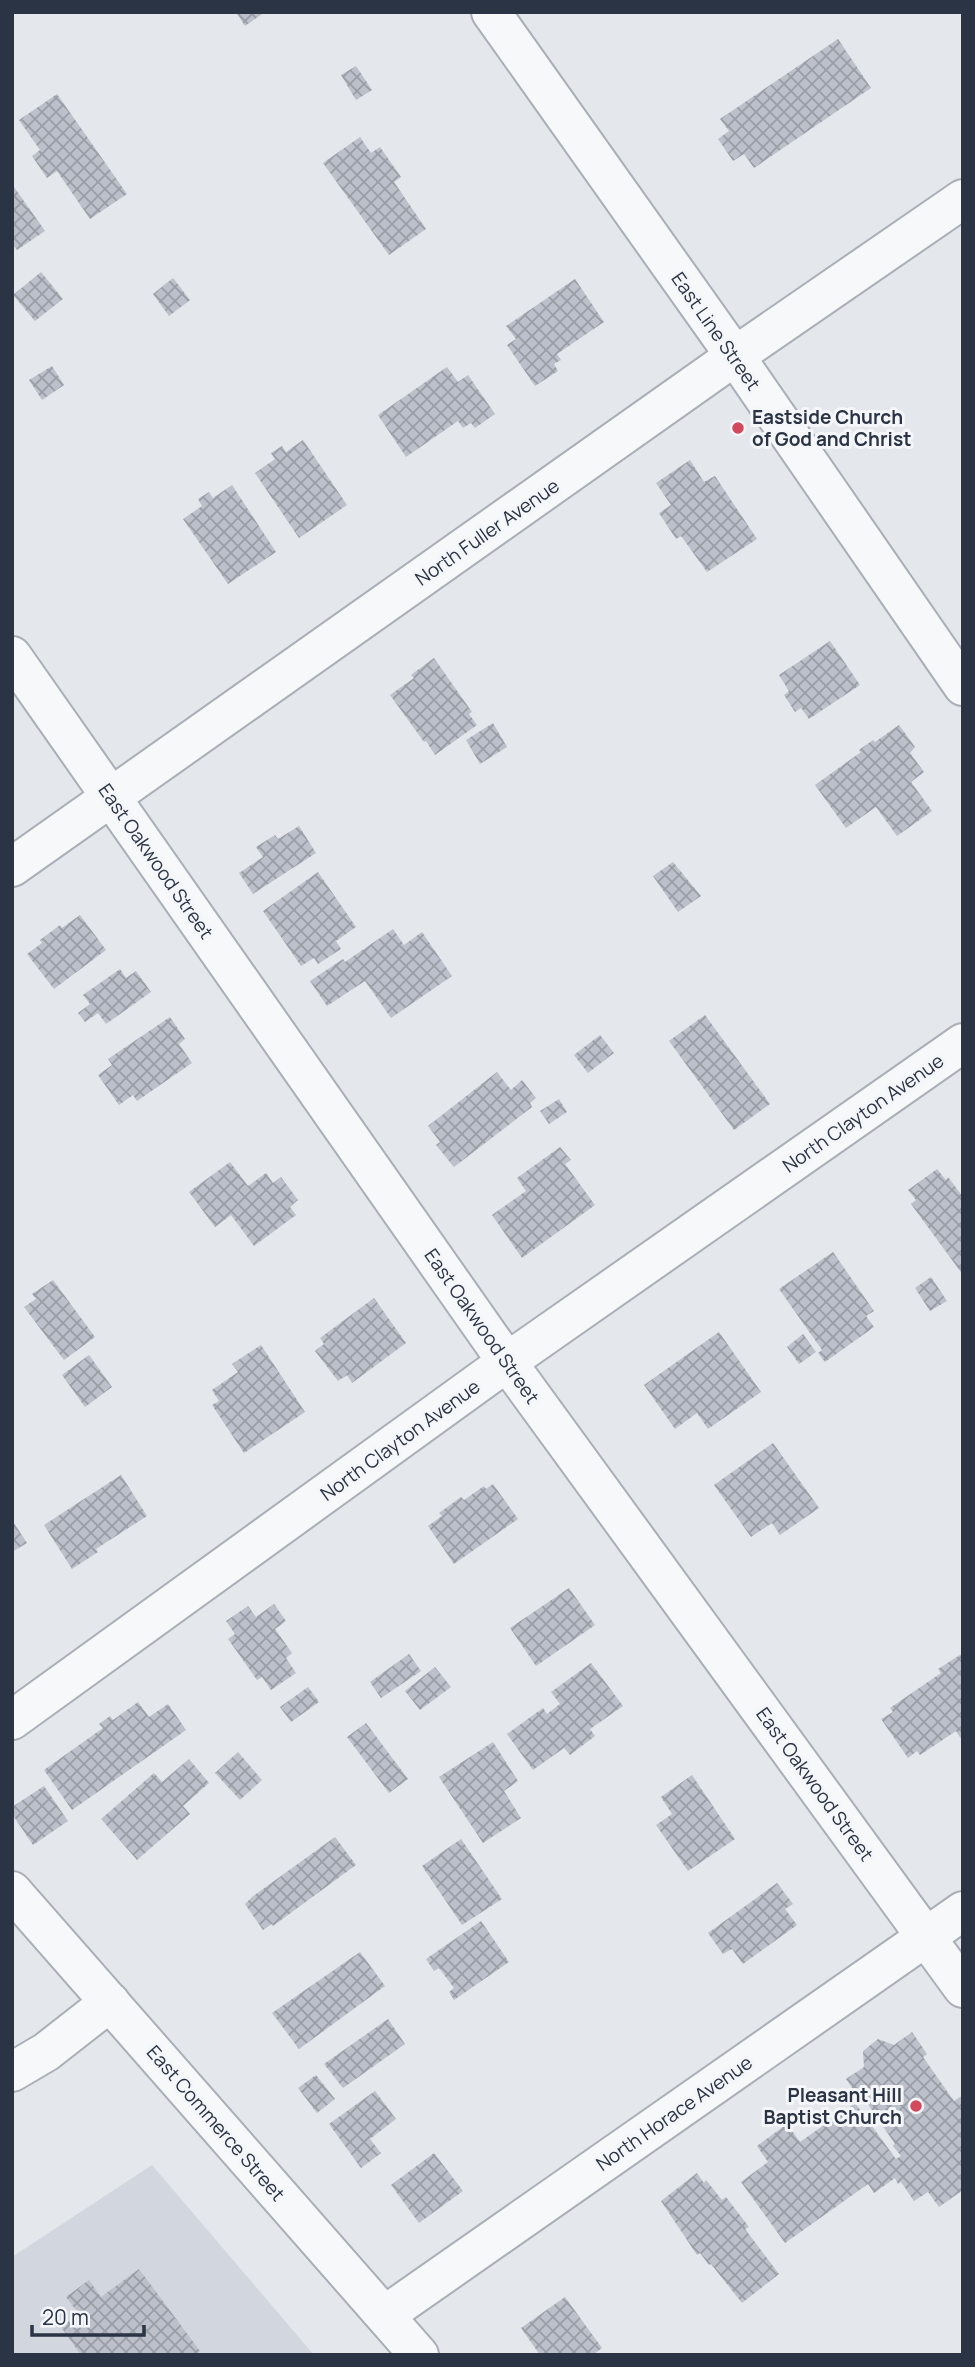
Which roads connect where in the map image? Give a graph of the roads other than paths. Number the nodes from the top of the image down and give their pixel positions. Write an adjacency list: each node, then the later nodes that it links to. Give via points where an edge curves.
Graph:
1 (491, 12): 3 (street, East Line Street)
2 (963, 199): 3 (street, North Fuller Avenue)
3 (735, 356): 5 (street, East Line Street); 6 (street, North Fuller Avenue)
4 (12, 656): 6 (street, East Oakwood Street)
5 (963, 686)
6 (111, 797): 7 (street, North Fuller Avenue); 9 (street, East Oakwood Street)
7 (12, 867)
8 (963, 1043): 9 (street, North Clayton Avenue)
9 (507, 1362): 10 (street, North Clayton Avenue); 13 (street, East Oakwood Street)
10 (12, 1720)
11 (12, 1891): 15 (street, East Commerce Street)
12 (963, 1911): 13 (street, North Horace Avenue)
13 (926, 1937): 14 (street, East Oakwood Street); 17 (street, North Horace Avenue)
14 (963, 1988)
15 (110, 2002): 16 (street); 17 (street, East Commerce Street)
16 (12, 2072)
17 (385, 2315): 18 (street, East Commerce Street)
18 (419, 2355)

